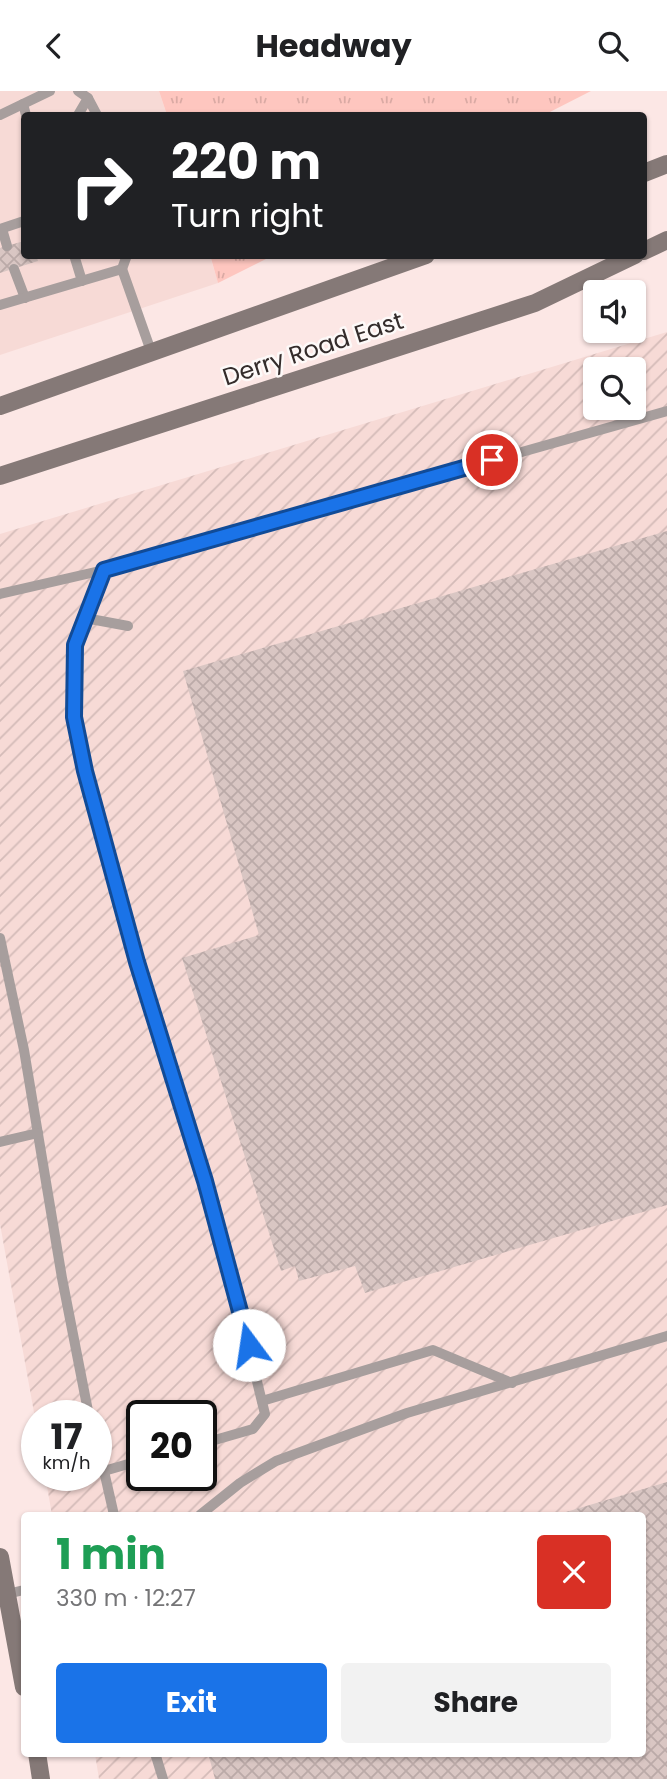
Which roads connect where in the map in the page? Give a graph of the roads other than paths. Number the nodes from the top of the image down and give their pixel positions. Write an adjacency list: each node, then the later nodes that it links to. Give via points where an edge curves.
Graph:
1 (50, 91): 4 (lane)
2 (78, 91): 3 (lane)
3 (88, 98): 6 (lane); 7 (lane)
4 (23, 104): 5 (lane); 8 (lane)
5 (25, 112)
6 (80, 112)
7 (95, 112)
8 (0, 115)
9 (667, 164): 10 (main road)
10 (647, 172)
11 (21, 222): 12 (lane)
12 (1, 229): 14 (lane)
13 (667, 240): 15 (main road)
14 (7, 246)
15 (647, 250)
16 (75, 259): 22 (lane)
17 (125, 259): 21 (lane)
18 (415, 259): 25 (main road, Derry Road East)
19 (627, 259): 28 (main road, Derry Road East, via 535,303)
20 (14, 268): 23 (lane)
21 (122, 268): 22 (lane); 25 (lane)
22 (82, 281): 23 (lane)
23 (25, 298): 24 (lane)
24 (0, 305)
25 (152, 354): 26 (main road, Derry Road East)
26 (0, 406)
27 (667, 411): 29 (lane)
28 (0, 476)
29 (104, 570): 30 (lane); 31 (lane)
30 (0, 594)
31 (85, 618): 32 (lane); 39 (lane, via 75,645 74,717 85,771 137,962 223,1243)
32 (128, 626)
33 (0, 938): 34 (lane)
34 (38, 1133): 35 (lane); 38 (lane)
35 (0, 1142)
36 (667, 1336): 37 (lane)
37 (512, 1383): 39 (lane, via 433,1350); 43 (lane, via 407,1413 276,1461)
38 (86, 1400)
39 (262, 1401): 40 (lane, via 265,1414 253,1429)
40 (217, 1439)
41 (109, 1491): 42 (lane)
42 (113, 1512)
43 (204, 1512)
44 (0, 1557): 45 (main road)
45 (16, 1592): 46 (main road)
46 (21, 1652)
47 (38, 1757): 49 (main road)
48 (156, 1757): 50 (lane)
49 (41, 1779)
50 (163, 1779)

